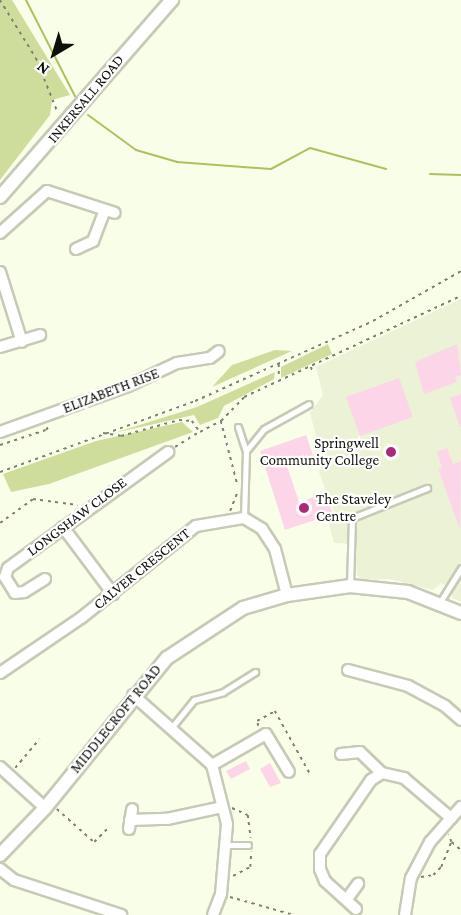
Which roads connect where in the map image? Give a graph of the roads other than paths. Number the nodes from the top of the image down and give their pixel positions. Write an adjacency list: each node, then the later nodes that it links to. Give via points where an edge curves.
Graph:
1 (172, 0): 2 (street, INKERSALL ROAD)
2 (0, 197)
3 (0, 233): 4 (street, via 47,191 110,211 93,241)
4 (76, 249)
5 (0, 272): 7 (street)
6 (40, 335): 7 (street)
7 (22, 342): 8 (street)
8 (0, 347)
9 (219, 351): 12 (street, ELIZABETH RISE, via 210,358 177,363 128,386)
10 (309, 404): 13 (lane, via 264,429)
11 (238, 427): 13 (lane)
12 (0, 432)
13 (246, 451): 16 (lane)
14 (168, 452): 17 (street, LONGSHAW CLOSE)
15 (427, 489): 20 (lane, via 352,518)
16 (243, 518): 21 (street, CALVER CRESCENT, via 196,526); 22 (street, via 270,538)
17 (63, 527): 19 (street, LONGSHAW CLOSE, via 8,568 5,577 15,593); 21 (street)
18 (461, 568): 23 (lane)
19 (45, 579)
20 (350, 586): 22 (street, MIDDLECROFT ROAD); 23 (street, MIDDLECROFT ROAD, via 408,592)
21 (113, 594): 25 (street, CALVER CRESCENT)
22 (287, 595): 28 (street, MIDDLECROFT ROAD, via 243,608 222,620 166,658)
23 (440, 602): 24 (street, MIDDLECROFT ROAD)
24 (461, 613)
25 (2, 668)
26 (348, 670): 29 (street, via 408,686 445,706)
27 (255, 672): 30 (lane, via 223,692 194,700)
28 (133, 695): 30 (street); 36 (street, MIDDLECROFT ROAD)
29 (461, 720)
30 (172, 727): 32 (street)
31 (341, 754): 35 (street, via 360,752)
32 (212, 765): 34 (street, via 263,734); 37 (street)
33 (0, 767): 36 (street)
34 (289, 772)
35 (382, 773): 40 (street, via 404,778); 46 (street, via 356,797 320,854 320,870 325,880)
36 (47, 806): 43 (street, MIDDLECROFT ROAD)
37 (222, 807): 39 (street, via 167,819); 41 (street)
38 (461, 807): 40 (street)
39 (130, 819)
40 (448, 822): 50 (street, via 430,842 411,878)
41 (227, 845): 42 (lane); 49 (street, via 221,894)
42 (248, 845)
43 (0, 855)
44 (0, 869): 48 (street, via 14,880)
45 (358, 884): 46 (street)
46 (347, 899): 47 (street)
47 (356, 909)
48 (121, 915)
49 (213, 915)
50 (405, 915)

